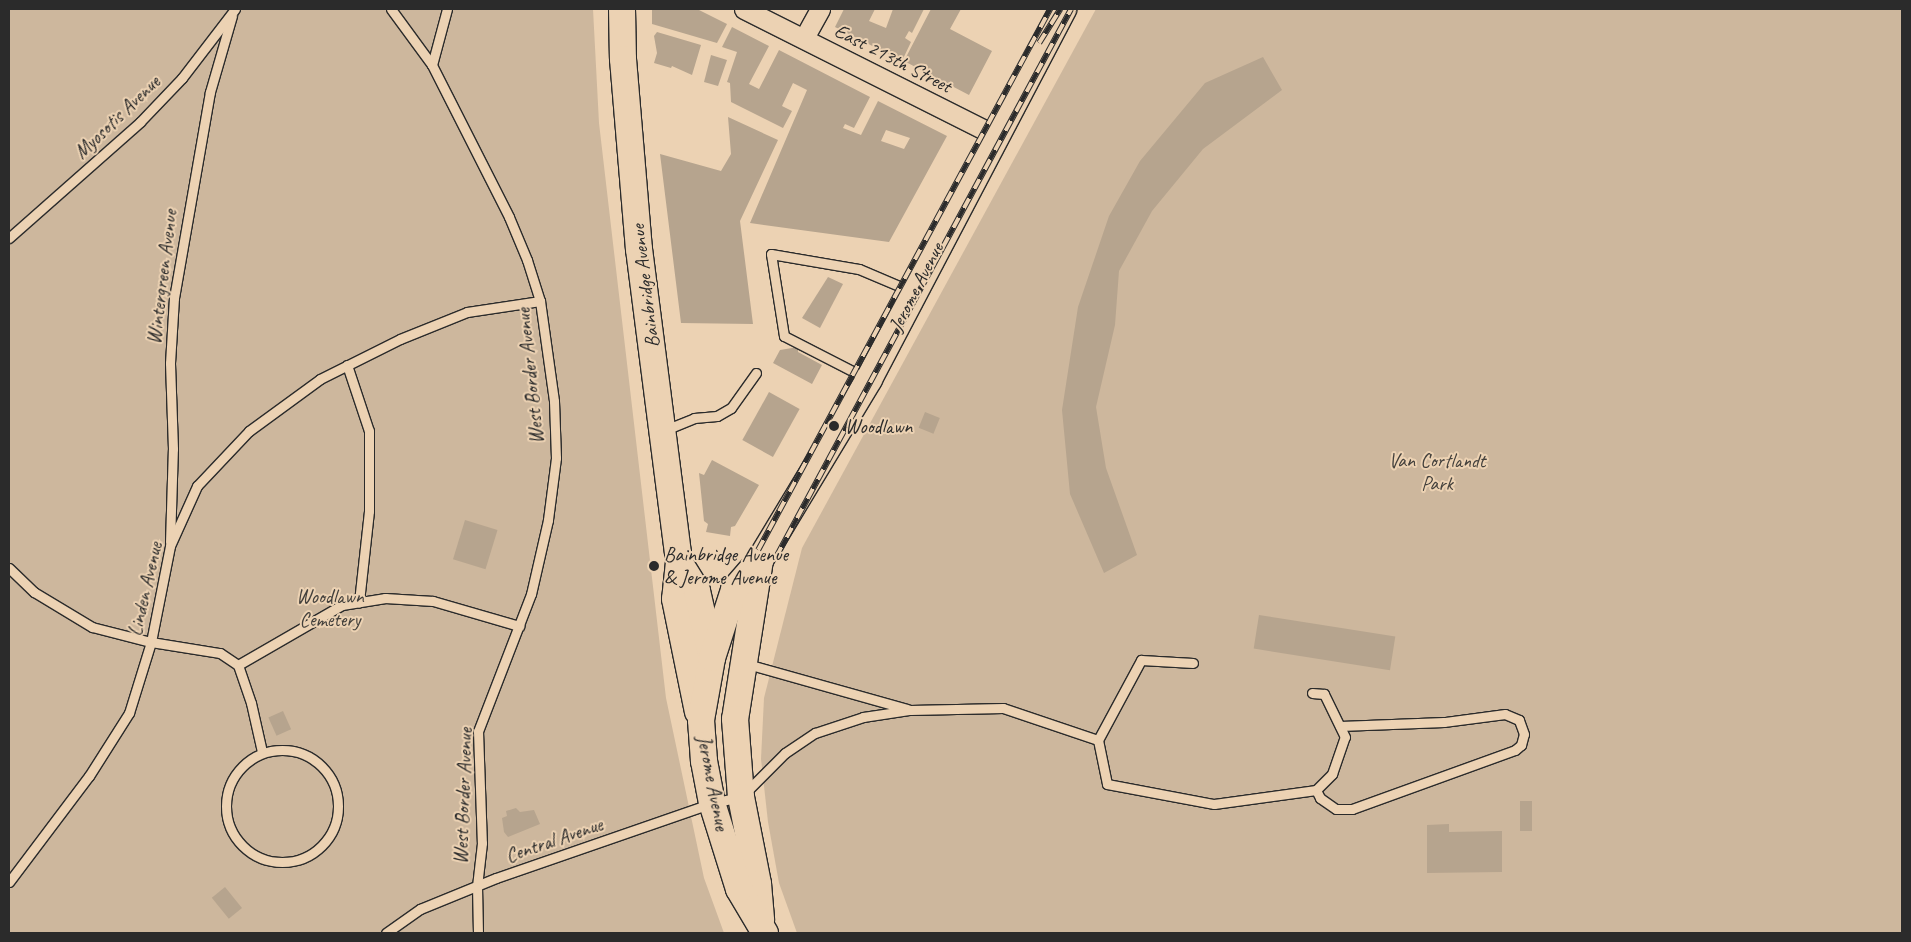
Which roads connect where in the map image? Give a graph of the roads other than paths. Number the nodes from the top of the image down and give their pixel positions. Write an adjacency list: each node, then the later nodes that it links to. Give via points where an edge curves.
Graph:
1 (391, 9): 9 (lane, West Border Avenue)
2 (447, 9): 9 (lane)
3 (622, 9): 17 (main road, Bainbridge Avenue, via 623,59 639,249)
4 (744, 9): 8 (street, East 213th Street)
5 (820, 9): 8 (street)
6 (1063, 9): 10 (main road, Jerome Avenue)
7 (234, 12): 11 (lane, Myosotis Avenue, via 182,78 140,122); 18 (lane, Wintergreen Avenue, via 210,92 174,298 170,362 173,449)
8 (804, 38): 10 (street, East 213th Street)
9 (432, 65): 13 (lane, West Border Avenue, via 509,217)
10 (994, 135): 12 (main road, Jerome Avenue)
11 (9, 238)
12 (914, 292): 16 (main road, Jerome Avenue); 16 (lane, via 859,269 771,254 784,336)
13 (540, 301): 14 (lane, Linden Avenue, via 467,312); 23 (lane, West Border Avenue, via 554,401 556,458 548,520 531,594)
14 (347, 365): 18 (lane, Linden Avenue, via 320,379 249,431 197,486); 22 (lane, via 369,431 369,512)
15 (756, 373): 17 (lane, via 731,408 717,416 694,418)
16 (869, 379): 19 (main road, Jerome Avenue)
17 (662, 431): 20 (main road, Bainbridge Avenue)
18 (170, 546): 24 (lane, Linden Avenue)
19 (760, 560): 25 (main road, Jerome Avenue, via 734,590); 26 (main road, Jerome Avenue)
20 (679, 562): 25 (main road, Bainbridge Avenue, via 697,591); 31 (main road, Bainbridge Avenue, via 675,599 691,687)
21 (9, 568): 24 (lane, via 34,592 92,627)
22 (359, 602): 23 (lane, via 385,598 433,601); 28 (lane, via 342,606)
23 (519, 626): 39 (lane, West Border Avenue, via 478,731 482,843)
24 (151, 642): 28 (lane, via 220,653); 38 (lane, Linden Avenue, via 129,713 89,776)
25 (712, 658): 26 (main road); 31 (main road, Jerome Avenue)
26 (743, 663): 30 (lane); 36 (main road, Jerome Avenue, via 735,719)
27 (1193, 663): 33 (lane, via 1141,660)
28 (238, 665): 34 (lane)
29 (1312, 693): 32 (lane, via 1324,694)
30 (910, 710): 33 (lane, via 1003,708); 36 (lane, via 862,717 815,733 786,754)
31 (701, 720): 37 (main road, Jerome Avenue)
32 (1340, 726): 35 (lane, via 1345,737 1332,774); 35 (lane, via 1434,723 1505,714 1519,720 1524,734 1521,745 1515,750 1352,809 1336,809)
33 (1098, 740): 35 (lane, via 1107,784 1214,804)
34 (262, 752): 34 (lane, via 281,749 301,752 318,762 331,776 338,795 334,827 324,844 308,856 289,862 270,861 241,845 230,828 225,809 227,790 236,772)
35 (1316, 790)
36 (740, 797): 37 (lane, Central Avenue); 40 (main road, Jerome Avenue, via 758,884)
37 (712, 803): 39 (lane, Central Avenue); 40 (main road, Jerome Avenue, via 739,889)
38 (9, 882)
39 (477, 886): 41 (lane, Central Avenue, via 420,909); 42 (lane, West Border Avenue)
40 (763, 927)
41 (386, 933)
42 (478, 933)

